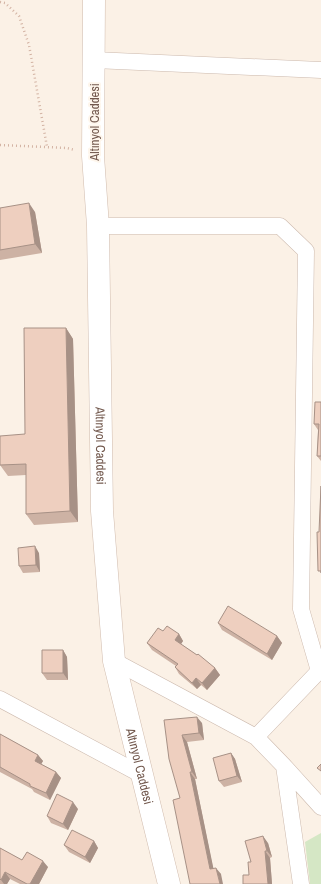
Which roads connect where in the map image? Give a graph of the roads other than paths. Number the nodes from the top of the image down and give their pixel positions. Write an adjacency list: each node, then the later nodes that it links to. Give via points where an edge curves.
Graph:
1 (94, 0): 2 (main road, Altınyol Caddesi)
2 (94, 60): 3 (street); 4 (main road, Altınyol Caddesi, via 93,156)
3 (321, 70)
4 (98, 226): 5 (main road, Altınyol Caddesi, via 102,511); 7 (street, via 280,226 306,251 301,609 319,671)
5 (114, 661): 7 (street); 9 (main road, Altınyol Caddesi)
6 (0, 699): 9 (street)
7 (256, 737): 8 (street)
8 (284, 766): 10 (street); 12 (street)
9 (142, 775): 11 (main road, Altınyol Caddesi)
10 (321, 807)
11 (169, 884)
12 (301, 884)

